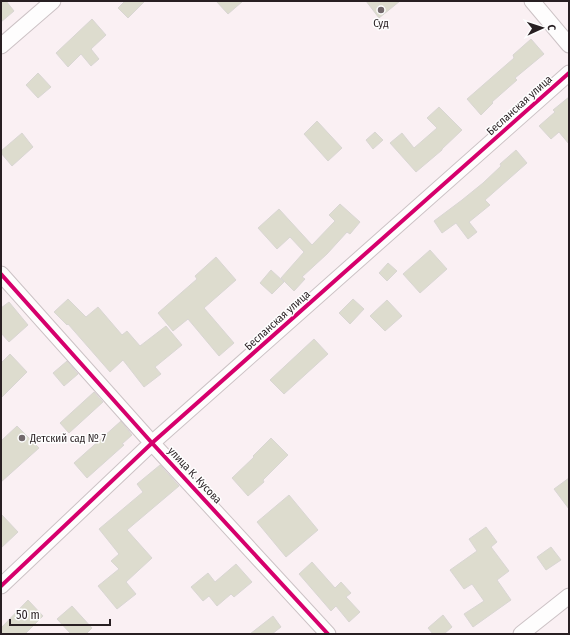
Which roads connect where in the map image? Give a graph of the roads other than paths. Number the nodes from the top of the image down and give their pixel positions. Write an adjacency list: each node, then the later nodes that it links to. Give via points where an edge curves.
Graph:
1 (53, 1): 4 (street)
2 (532, 1): 3 (street)
3 (569, 45)
4 (1, 46)
5 (569, 73): 7 (street, Бесланская улица)
6 (1, 274): 7 (street, улица К. Кусова)
7 (152, 443): 8 (street, Бесланская улица); 10 (street, улица К. Кусова)
8 (1, 586)
9 (569, 596): 11 (street)
10 (328, 634)
11 (521, 634)

